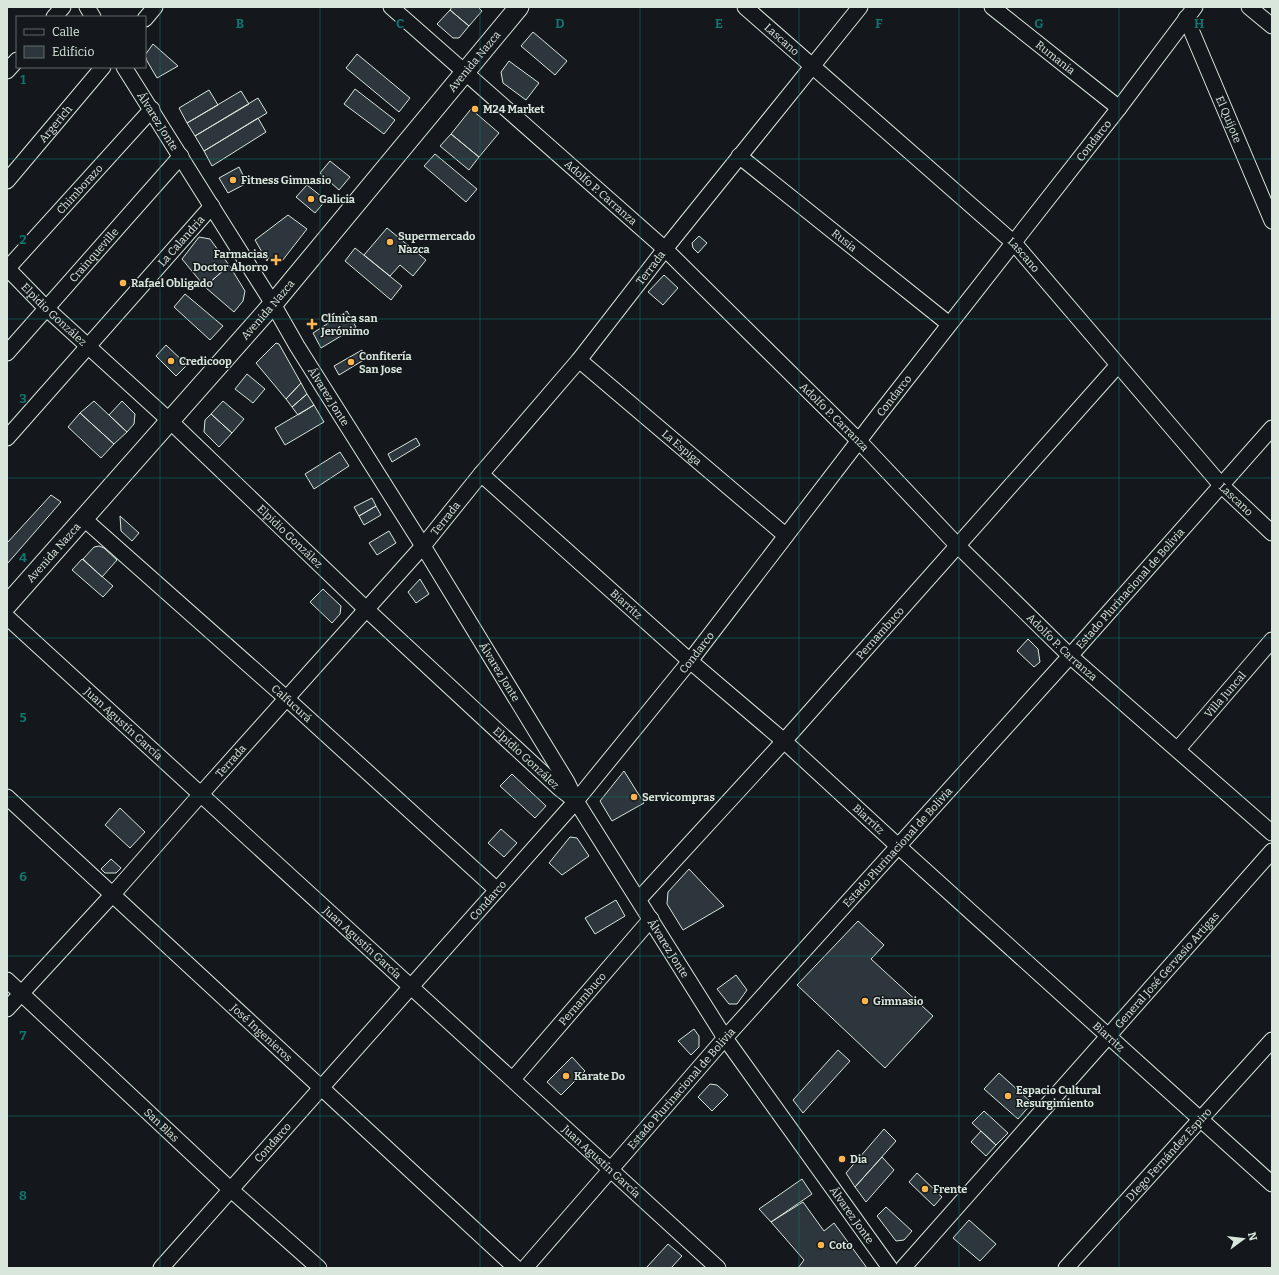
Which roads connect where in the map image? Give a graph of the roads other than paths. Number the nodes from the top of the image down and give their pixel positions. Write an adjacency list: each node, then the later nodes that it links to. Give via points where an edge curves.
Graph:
1 (62, 7): 12 (street)
2 (87, 7): 13 (street)
3 (155, 7): 14 (street)
4 (391, 7): 21 (street, Adolfo P. Carranza)
5 (519, 7): 21 (main road, Avenida Nazca)
6 (745, 7): 17 (street, Lascano)
7 (860, 7): 17 (street, Terrada)
8 (992, 7): 22 (street, Rumania)
9 (1249, 7): 15 (street)
10 (1272, 10): 15 (street)
11 (1190, 12): 22 (street, Condarco); 28 (street, El Quijote)
12 (55, 16)
13 (92, 16)
14 (146, 18)
15 (1272, 26)
16 (16, 61): 20 (street)
17 (812, 67): 25 (street, Terrada); 29 (street, Lascano)
18 (102, 68): 26 (street, Argerich)
19 (125, 68): 23 (street, Álvarez Jonte)
20 (7, 71)
21 (465, 73): 30 (street, Adolfo P. Carranza); 32 (main road, Avenida Nazca)
22 (1119, 108): 29 (street, Condarco)
23 (152, 110): 24 (street, Álvarez Jonte); 31 (street, Chimborazo)
24 (181, 156): 27 (street, Álvarez Jonte); 33 (street, Crainqueville)
25 (739, 156): 30 (street, Terrada); 34 (street, Rusia)
26 (7, 181)
27 (212, 206): 32 (street, Álvarez Jonte); 35 (street, La Calandria)
28 (1272, 221)
29 (1014, 243): 34 (street, Condarco); 38 (street, Lascano)
30 (665, 249): 37 (street, Terrada); 42 (street, Adolfo P. Carranza)
31 (7, 269): 33 (street, Elpidio González)
32 (273, 304): 39 (main road, Avenida Nazca); 49 (street, Álvarez Jonte, via 296,346)
33 (46, 308): 35 (street, Elpidio González); 36 (street, Crainqueville)
34 (949, 324): 42 (street, Condarco)
35 (88, 346): 39 (street, Elpidio González); 41 (street, La Calandria)
36 (7, 353)
37 (579, 360): 43 (street, Terrada); 47 (street, La Espiga)
38 (1118, 365): 44 (street, Lascano); 48 (street, Pernambuco)
39 (170, 421): 45 (main road, Avenida Nazca); 51 (street, Elpidio González)
40 (1272, 428): 44 (street, Estado Plurinacional de Bolivia)
41 (7, 438)
42 (859, 441): 47 (street, Condarco); 48 (street, Adolfo P. Carranza)
43 (481, 474): 49 (street, Terrada); 55 (street, Biarritz)
44 (1221, 485): 46 (street, Lascano); 54 (street, Estado Plurinacional de Bolivia)
45 (84, 518): 50 (main road, Avenida Nazca); 56 (street, Calfucurá)
46 (1272, 533)
47 (785, 535): 55 (street, Condarco)
48 (957, 545): 54 (street, Adolfo P. Carranza); 57 (street, Pernambuco)
49 (423, 546): 51 (street, Terrada); 61 (street, Álvarez Jonte, via 567,782)
50 (7, 605)
51 (366, 609): 56 (street, Terrada); 61 (street, Elpidio González)
52 (7, 617): 59 (street, Juan Agustín García)
53 (1272, 640): 58 (street, Villa Juncal)
54 (1070, 656): 58 (street, Adolfo P. Carranza); 63 (street, Estado Plurinacional de Bolivia)
55 (690, 661): 57 (street, Biarritz); 61 (street, Condarco)
56 (286, 698): 59 (street, Terrada); 65 (street, Calfucurá)
57 (784, 741): 63 (street, Biarritz); 67 (street, Pernambuco)
58 (1178, 749): 62 (street, Adolfo P. Carranza)
59 (201, 794): 66 (street, Terrada); 70 (street, Juan Agustín García)
60 (7, 797): 66 (street, José Ingenieros)
61 (576, 801): 65 (street, Condarco); 67 (street, Álvarez Jonte)
62 (1272, 833)
63 (898, 846): 73 (street, Biarritz); 74 (street, Estado Plurinacional de Bolivia)
64 (1272, 851): 73 (street, General José Gervasio Artigas)
65 (498, 890): 70 (street, Condarco)
66 (113, 894): 71 (street, Terrada); 77 (street, José Ingenieros)
67 (639, 899): 68 (street, Álvarez Jonte)
68 (651, 919): 74 (street, Álvarez Jonte); 76 (street, Pernambuco)
69 (7, 980): 71 (street, San Blas)
70 (411, 987): 76 (street, Juan Agustín García); 77 (street, Condarco)
71 (21, 993): 72 (street, Terrada); 81 (street, San Blas)
72 (7, 1009)
73 (1108, 1035): 78 (street, Biarritz); 88 (street, General José Gervasio Artigas)
74 (725, 1038): 79 (street, Estado Plurinacional de Bolivia); 87 (street, Álvarez Jonte)
75 (1272, 1040): 78 (street, DIego Fernández Espiro)
76 (513, 1078): 79 (street, Juan Agustín García)
77 (320, 1088): 81 (street, Condarco); 84 (street, José Ingenieros)
78 (1201, 1119): 80 (street, Biarritz); 89 (street, DIego Fernández Espiro)
79 (612, 1170): 85 (street, Estado Plurinacional de Bolivia); 86 (street, Juan Agustín García)
80 (1272, 1184)
81 (230, 1189): 82 (street, Condarco); 83 (street, San Blas)
82 (161, 1268)
83 (319, 1268)
84 (516, 1268)
85 (525, 1268)
86 (718, 1268)
87 (890, 1268)
88 (903, 1268)
89 (1066, 1268)

